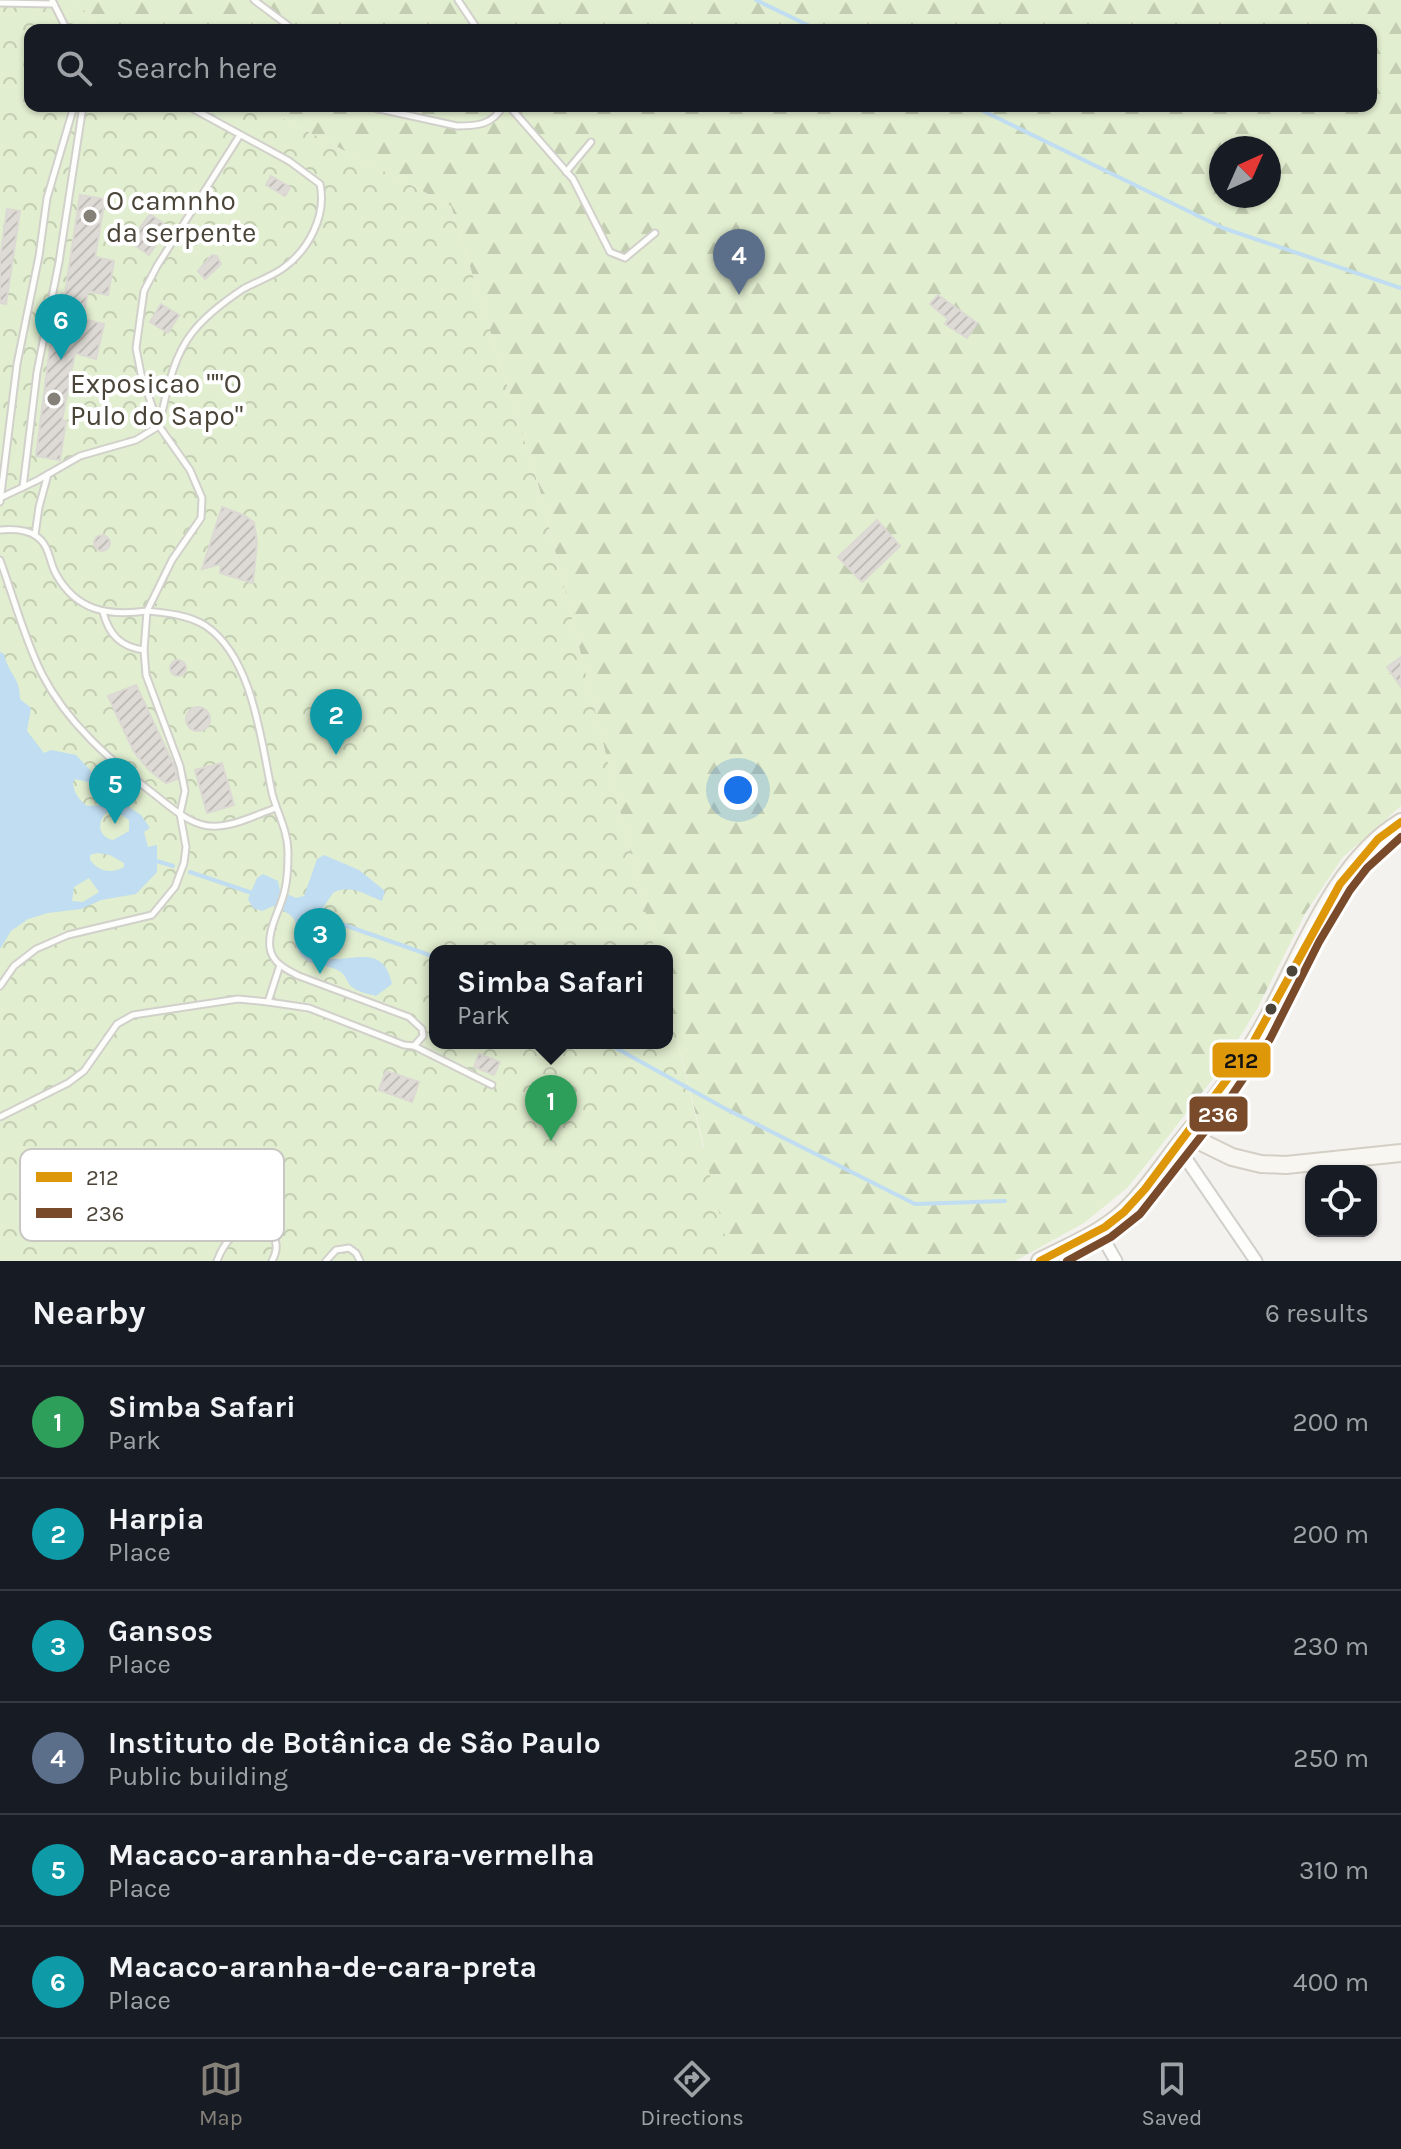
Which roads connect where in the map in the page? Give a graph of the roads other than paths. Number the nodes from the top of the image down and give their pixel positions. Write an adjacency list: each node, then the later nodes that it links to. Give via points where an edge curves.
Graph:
1 (254, 0): 6 (lane)
2 (458, 0): 7 (lane)
3 (53, 2): 4 (lane); 5 (lane)
4 (0, 3)
5 (64, 24)
6 (286, 24)
7 (474, 24)
8 (72, 112): 21 (lane, via 47,198 17,364)
9 (82, 112): 20 (lane)
10 (199, 112): 14 (lane)
11 (393, 112): 12 (lane, via 457,126 489,122)
12 (498, 112)
13 (514, 112): 16 (lane)
14 (240, 135): 18 (lane, via 144,291 136,348); 18 (lane, via 320,184 321,217 284,267 221,305 191,334 172,374)
15 (591, 142): 16 (lane)
16 (566, 172): 17 (lane, via 610,252 625,258)
17 (655, 233)
18 (159, 426): 19 (lane); 25 (lane, via 190,470 202,498 201,518)
19 (48, 474): 20 (lane); 23 (lane)
20 (22, 488): 21 (lane)
21 (0, 499)
22 (0, 530): 23 (lane)
23 (35, 535): 26 (lane, via 76,600)
24 (0, 560): 29 (lane, via 43,676 67,714 117,766)
25 (147, 611): 26 (lane); 27 (lane); 28 (lane, via 178,614 204,625 238,662 264,746)
26 (103, 612): 27 (lane, via 120,642)
27 (144, 650): 29 (lane, via 146,675 180,766)
28 (276, 808): 29 (lane, via 217,827); 31 (lane, via 288,838 285,889 269,944)
29 (180, 814): 32 (lane, via 184,863 175,887 152,915 36,949)
30 (1401, 822): 37 (main road, via 1355,863 1318,918 1261,1029)
31 (280, 965): 33 (lane); 34 (lane, via 409,1017 422,1029)
32 (0, 986)
33 (268, 1002): 34 (lane, via 309,1008); 36 (lane, via 238,999 133,1015 117,1024 84,1071)
34 (414, 1046): 35 (lane)
35 (492, 1085)
36 (0, 1117)
37 (1182, 1141): 38 (main road, via 1261,1164); 39 (main road, via 1125,1211); 48 (street)
38 (1401, 1153)
39 (1099, 1231): 46 (main road); 47 (street)
40 (227, 1241): 42 (lane)
41 (276, 1241): 43 (lane)
42 (217, 1261)
43 (272, 1261)
44 (326, 1261): 45 (lane, via 336,1250 349,1248)
45 (360, 1261)
46 (1040, 1261)
47 (1116, 1261)
48 (1256, 1261)

